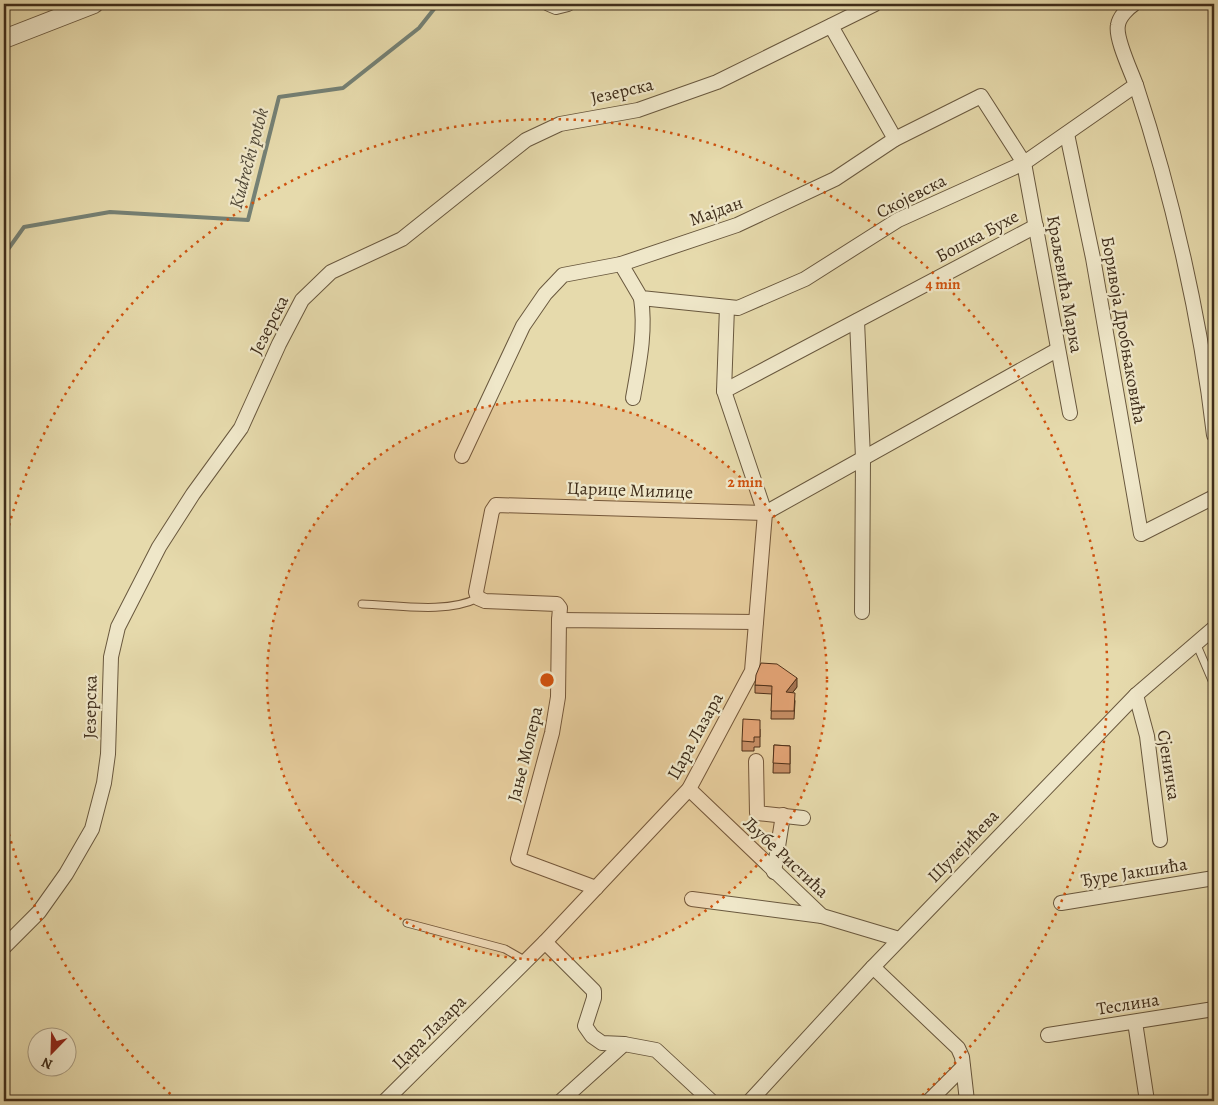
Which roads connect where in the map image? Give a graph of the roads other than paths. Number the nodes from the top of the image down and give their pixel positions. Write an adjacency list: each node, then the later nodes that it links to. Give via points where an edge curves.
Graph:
1 (94, 4): 7 (street)
2 (548, 4): 3 (street, via 556,7)
3 (568, 4)
4 (875, 4): 6 (street, Језерска)
5 (1134, 4): 8 (street, via 1118,25)
6 (831, 26): 10 (street); 49 (street, Језерска, via 718,82 638,110 560,124 526,140 402,239 331,272 302,300 241,428 159,547 118,627 111,657 108,754 92,829 39,912)
7 (4, 39)
8 (1136, 85): 9 (street, Скојевска); 21 (street, via 1164,179 1184,267 1208,383)
9 (1067, 134): 11 (street, Скојевска); 24 (street, Боривоја Дробњаковића, via 1093,258 1141,534)
10 (895, 139): 11 (street, Мајдан, via 981,96); 13 (street, Мајдан, via 835,179 737,225)
11 (1024, 163): 12 (street, Краљевића Марка); 15 (street, Скојевска, via 898,220 805,279 738,308)
12 (1036, 226): 16 (street, Бошка Бухе); 17 (street, Краљевића Марка)
13 (621, 264): 14 (street); 22 (street, Мајдан, via 563,275 545,294 523,326)
14 (641, 298): 15 (street, Скојевска); 19 (street, via 644,321 642,347)
15 (727, 307): 18 (street, Цара Лазара)
16 (857, 321): 18 (street, Бошка Бухе); 23 (street)
17 (1057, 350): 20 (street, Краљевића Марка); 23 (street)
18 (724, 392): 25 (street, Цара Лазара)
19 (633, 398)
20 (1070, 413)
21 (1214, 435)
22 (463, 454)
23 (863, 458): 25 (street); 28 (street)
24 (1214, 497)
25 (765, 513): 26 (street, Царице Милице, via 496,505 492,510 476,592); 30 (street, Цара Лазара)
26 (478, 598): 27 (lane, via 447,607); 29 (street, via 557,604)
27 (362, 604)
28 (862, 612)
29 (559, 620): 30 (street); 42 (street, Јање Молера, via 558,697 552,733 518,859)
30 (756, 622): 36 (street, Цара Лазара, via 752,671)
31 (1214, 628): 32 (street, Шулејићева)
32 (1196, 642): 33 (lane); 34 (street, Шулејићева)
33 (1214, 685)
34 (1136, 695): 39 (street, Сјеничка, via 1148,744); 47 (street, Шулејићева)
35 (756, 761): 37 (street, via 757,813)
36 (688, 790): 40 (street, Љубе Ристића); 42 (street, Цара Лазара)
37 (783, 815): 38 (street); 40 (street)
38 (803, 818)
39 (1160, 840)
40 (774, 872): 45 (street, Љубе Ристића)
41 (1214, 878): 44 (street, Ђуре Јакшића)
42 (596, 888): 48 (street, Цара Лазара)
43 (692, 899): 45 (street)
44 (1060, 904)
45 (822, 916): 47 (street, Љубе Ристића)
46 (407, 923): 50 (lane, via 505,949)
47 (900, 939): 51 (street, Шулејићева)
48 (545, 942): 50 (street, Цара Лазара); 55 (street, via 594,991 585,1026 592,1036 602,1043)
49 (4, 947)
50 (526, 961): 58 (street, Цара Лазара)
51 (872, 967): 56 (street, via 948,1037 958,1048); 57 (street, Шулејићева)
52 (1214, 1010): 53 (street, Теслина)
53 (1135, 1022): 54 (street, Теслина); 63 (street)
54 (1048, 1035)
55 (624, 1044): 59 (street); 60 (street, via 656,1050)
56 (963, 1067): 61 (street); 62 (street)
57 (754, 1099)
58 (385, 1101)
59 (561, 1101)
60 (711, 1101)
61 (930, 1101)
62 (967, 1101)
63 (1147, 1101)

